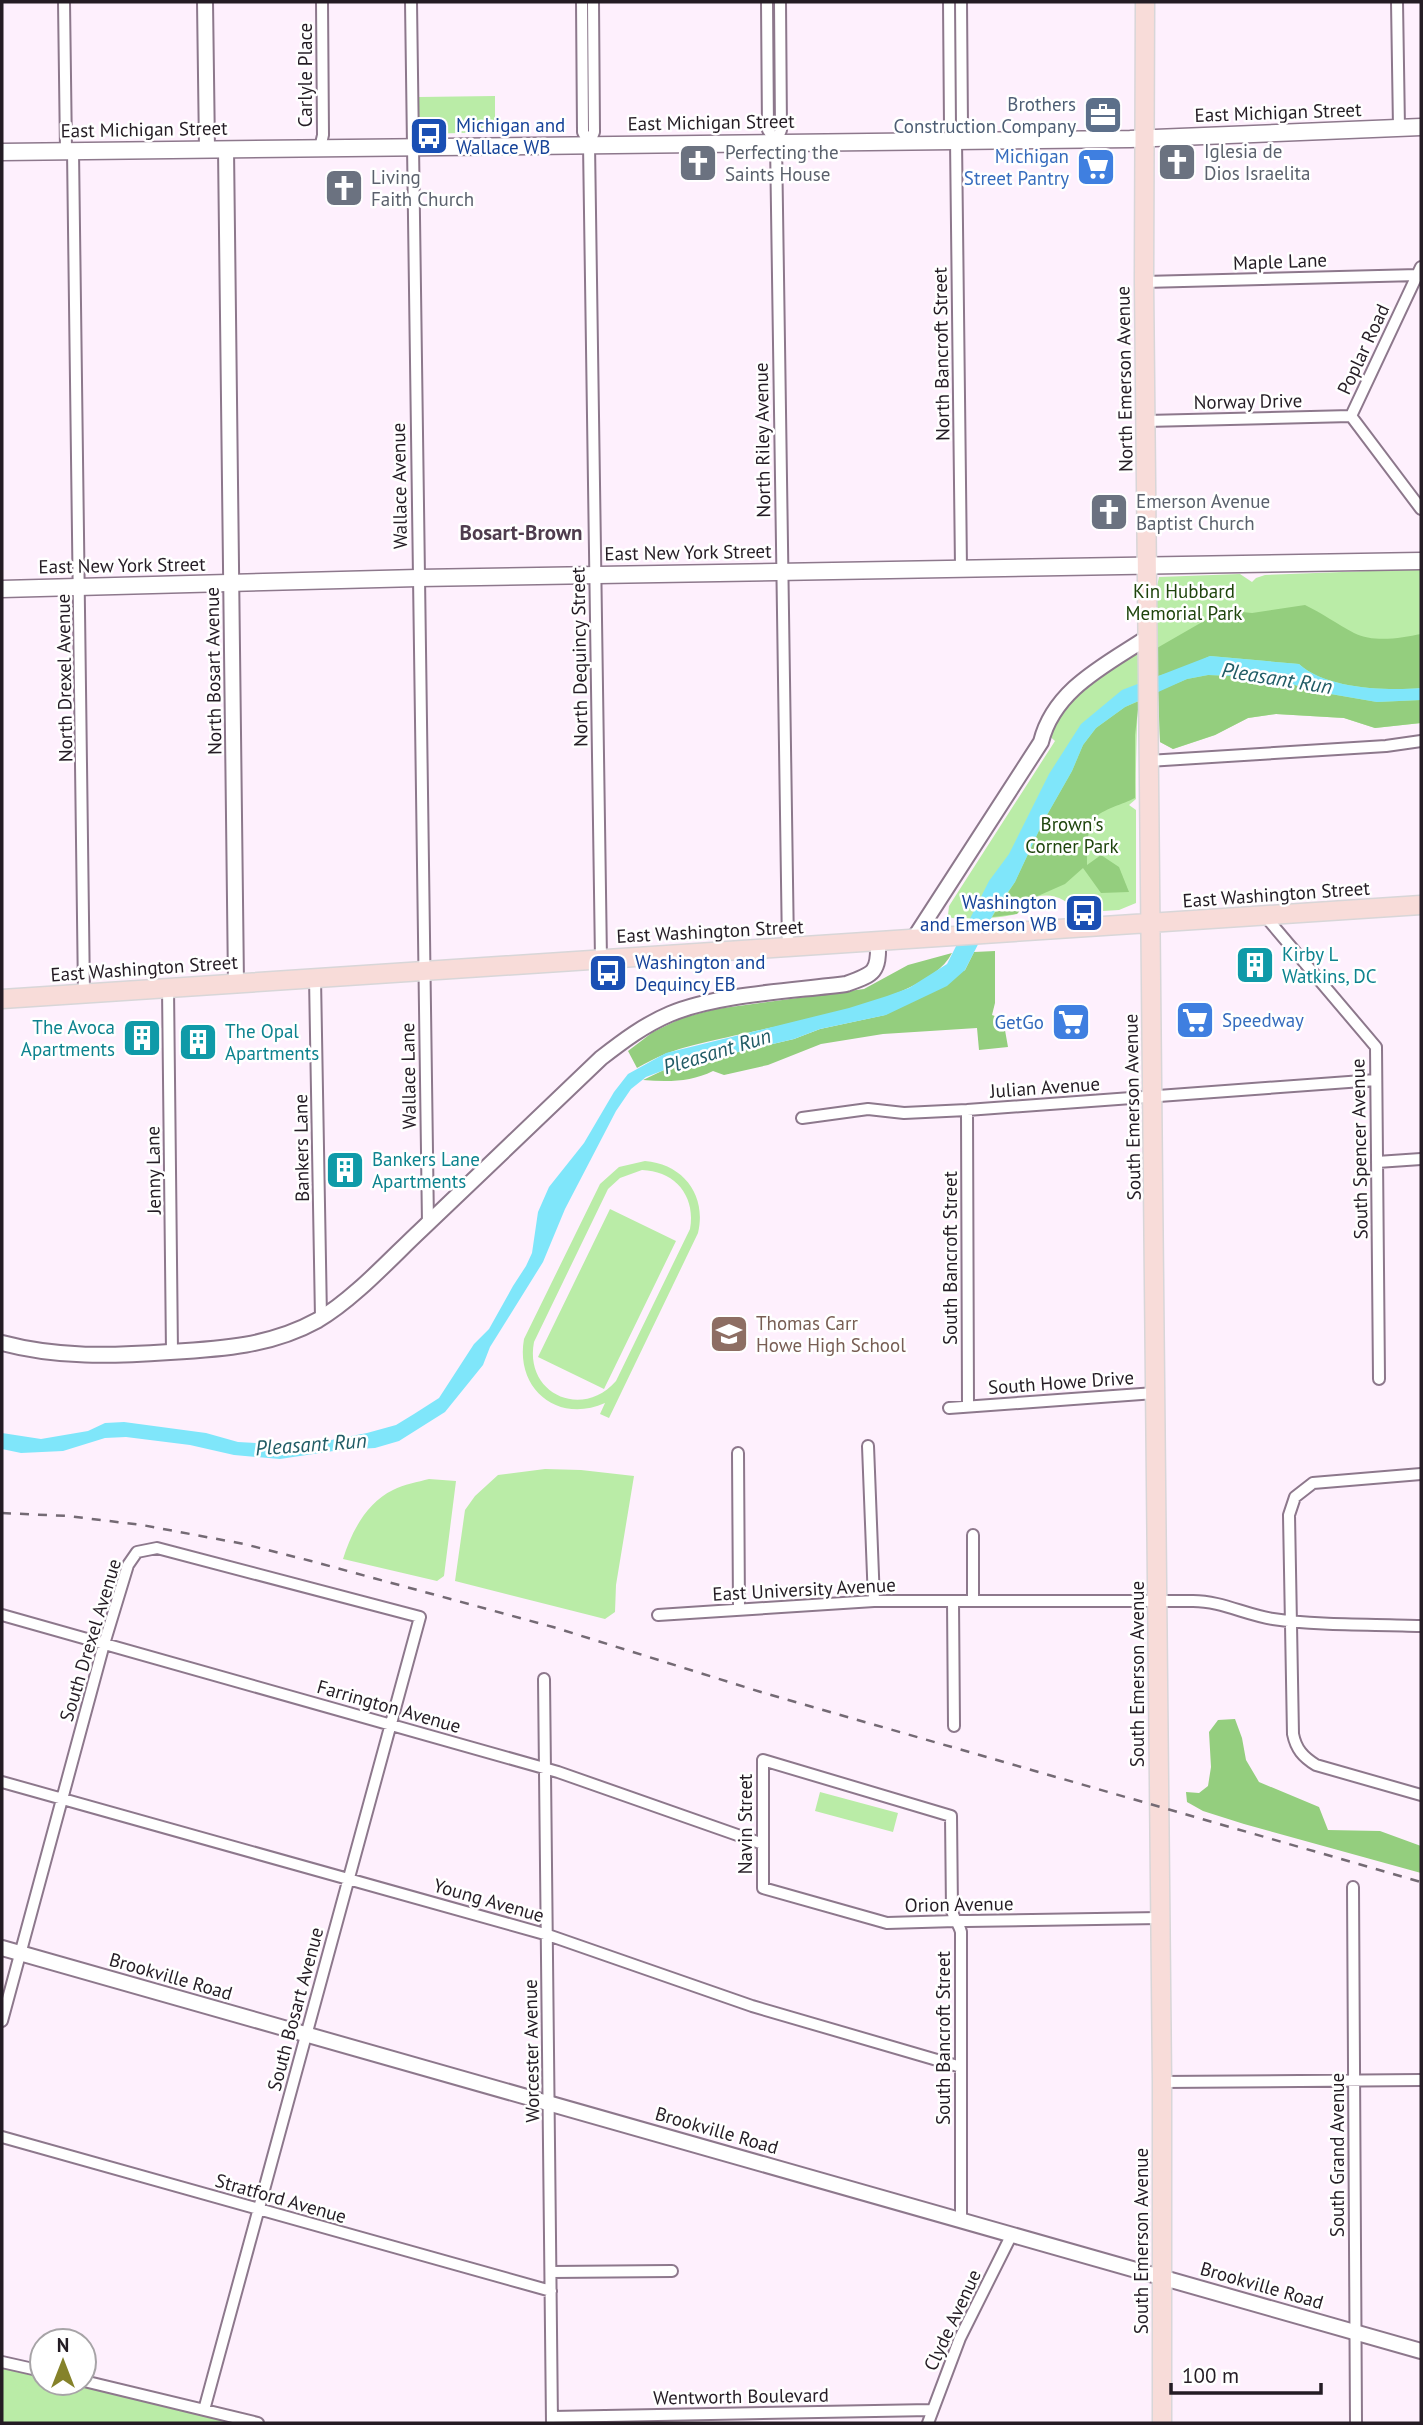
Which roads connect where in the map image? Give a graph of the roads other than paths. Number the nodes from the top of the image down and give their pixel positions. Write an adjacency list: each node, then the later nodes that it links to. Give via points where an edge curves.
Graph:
1 (64, 2): 23 (street, North Drexel Avenue)
2 (205, 2): 21 (street)
3 (322, 2): 20 (street, Carlyle Place)
4 (411, 2): 19 (street, Wallace Avenue)
5 (582, 2): 18 (street, North Dequincy Street, via 583,132)
6 (593, 2): 18 (street, North Dequincy Street, via 594,132)
7 (767, 2): 17 (street, North Riley Avenue, via 768,130)
8 (780, 2): 17 (street, North Riley Avenue, via 781,130)
9 (949, 2): 16 (street, North Bancroft Street, via 950,127)
10 (961, 2): 16 (street, North Bancroft Street, via 962,127)
11 (1145, 2): 15 (main road, North Emerson Avenue)
12 (1397, 2): 14 (street)
13 (1421, 127): 14 (main road, East Michigan Street)
14 (1399, 128): 15 (main road, East Michigan Street)
15 (1144, 138): 16 (main road, East Michigan Street); 26 (main road, North Emerson Avenue)
16 (956, 140): 17 (main road, East Michigan Street); 32 (street, North Bancroft Street)
17 (776, 142): 18 (main road, East Michigan Street); 33 (street, North Riley Avenue)
18 (589, 144): 19 (main road, East Michigan Street); 34 (street, North Dequincy Street)
19 (412, 147): 20 (main road, East Michigan Street); 35 (street, Wallace Avenue)
20 (320, 148): 22 (main road, East Michigan Street)
21 (207, 149): 22 (main road, East Michigan Street); 23 (main road, East Michigan Street)
22 (226, 149): 36 (street, North Bosart Avenue)
23 (69, 151): 24 (main road, East Michigan Street); 37 (street, North Drexel Avenue)
24 (2, 152)
25 (1419, 271): 26 (street, Maple Lane); 27 (street, Poplar Road)
26 (1144, 282): 28 (main road, North Emerson Avenue)
27 (1351, 416): 28 (street, Norway Drive); 29 (street, Poplar Road)
28 (1146, 421): 31 (main road, North Emerson Avenue)
29 (1421, 509)
30 (1421, 561): 31 (main road, East New York Street)
31 (1147, 567): 32 (main road, East New York Street); 39 (main road, North Emerson Avenue)
32 (961, 568): 33 (main road, East New York Street)
33 (782, 571): 34 (main road, East New York Street); 47 (street, North Riley Avenue)
34 (595, 575): 35 (main road, East New York Street); 48 (street, North Dequincy Street)
35 (418, 578): 36 (main road, East New York Street); 49 (street, Wallace Avenue)
36 (231, 583): 37 (main road, East New York Street); 51 (street, North Bosart Avenue)
37 (80, 587): 38 (main road, East New York Street); 53 (street, North Drexel Avenue)
38 (2, 589)
39 (1148, 637): 41 (main road, North Emerson Avenue); 45 (street, via 1097,670 1061,703 1045,726 1041,742)
40 (1421, 741): 41 (street)
41 (1148, 761): 44 (main road, North Emerson Avenue)
42 (1421, 905): 43 (main road, East Washington Street)
43 (1265, 916): 44 (main road, East Washington Street); 55 (street, South Spencer Avenue, via 1376,1047)
44 (1151, 925): 45 (main road, East Washington Street); 56 (main road, South Emerson Avenue)
45 (913, 940): 46 (main road, East Washington Street)
46 (878, 942): 47 (main road, East Washington Street); 61 (street, via 876,969 863,978 710,1002 639,1029 601,1058)
47 (788, 948): 48 (main road, East Washington Street)
48 (601, 959): 49 (main road, East Washington Street)
49 (424, 970): 50 (main road, East Washington Street); 61 (street, Wallace Lane)
50 (316, 978): 51 (main road, East Washington Street); 62 (street, Bankers Lane)
51 (236, 983): 52 (main road, East Washington Street)
52 (168, 988): 53 (main road, East Washington Street); 64 (street, Jenny Lane)
53 (84, 994): 54 (main road, East Washington Street)
54 (2, 999)
55 (1376, 1080): 56 (street, Julian Avenue); 60 (street, South Spencer Avenue)
56 (1153, 1097): 57 (street, Julian Avenue); 66 (main road, South Emerson Avenue)
57 (967, 1110): 58 (street, Julian Avenue, via 904,1113 868,1109); 67 (street, South Bancroft Street)
58 (802, 1118)
59 (1421, 1159): 60 (street)
60 (1377, 1162): 65 (street, South Spencer Avenue)
61 (428, 1224): 62 (street)
62 (321, 1318): 64 (street, via 257,1344)
63 (2, 1343): 64 (street, via 77,1356)
64 (172, 1352)
65 (1379, 1380)
66 (1155, 1393): 67 (street, South Howe Drive); 76 (main road, South Emerson Avenue)
67 (968, 1406): 68 (street, South Howe Drive)
68 (949, 1408)
69 (868, 1446): 73 (street)
70 (737, 1453): 77 (street)
71 (1421, 1474): 81 (street, via 1322,1480 1297,1493 1289,1515)
72 (973, 1535): 75 (street)
73 (874, 1601): 74 (street, East University Avenue); 77 (street, East University Avenue)
74 (953, 1601): 75 (street, East University Avenue); 86 (street)
75 (973, 1601): 76 (street, East University Avenue)
76 (1157, 1601): 81 (street, via 1207,1602); 96 (main road, South Emerson Avenue)
77 (738, 1609): 79 (street, East University Avenue)
78 (2, 1615): 83 (street, Farrington Avenue)
79 (658, 1615)
80 (420, 1617): 83 (street, South Drexel Avenue, via 157,1548 137,1552 131,1559); 85 (street, South Bosart Avenue)
81 (1291, 1620): 82 (street); 89 (street, via 1293,1734 1298,1751 1316,1765)
82 (1421, 1626)
83 (104, 1644): 85 (street, Farrington Avenue); 90 (street, South Drexel Avenue)
84 (544, 1679): 87 (street, Worcester Avenue)
85 (391, 1725): 87 (street, Farrington Avenue); 93 (street, South Bosart Avenue)
86 (954, 1726)
87 (546, 1769): 92 (street, Farrington Avenue); 98 (street, Worcester Avenue)
88 (2, 1782): 90 (street, Young Avenue)
89 (1421, 1795)
90 (62, 1799): 93 (street, Young Avenue); 100 (street, South Drexel Avenue)
91 (951, 1816): 92 (street, Navin Street, via 763,1760); 97 (street, South Bancroft Street)
92 (763, 1844): 95 (street, Navin Street)
93 (348, 1879): 98 (street, Young Avenue); 102 (street, South Bosart Avenue)
94 (1353, 1887): 105 (street, South Grand Avenue)
95 (763, 1888): 97 (street, Orion Avenue, via 887,1923)
96 (1160, 1918): 97 (street, Orion Avenue); 106 (main road, South Emerson Avenue)
97 (956, 1921): 103 (street, South Bancroft Street, via 961,1931)
98 (548, 1935): 103 (street, Young Avenue, via 752,2006); 107 (street, Worcester Avenue)
99 (2, 1948): 100 (street, Brookville Road)
100 (20, 1953): 101 (street, South Drexel Avenue); 102 (street, Brookville Road)
101 (2, 2021)
102 (306, 2034): 107 (street, Brookville Road); 109 (street, South Bosart Avenue)
103 (961, 2067): 110 (street, South Bancroft Street)
104 (1421, 2080): 105 (street)
105 (1354, 2081): 106 (street); 116 (street, South Grand Avenue)
106 (1162, 2082): 114 (main road, South Emerson Avenue)
107 (549, 2102): 110 (street, Brookville Road); 113 (street, Worcester Avenue)
108 (2, 2137): 109 (street, Stratford Avenue)
109 (258, 2210): 115 (street, Stratford Avenue); 121 (street, South Bosart Avenue)
110 (961, 2219): 111 (street, Brookville Road)
111 (1012, 2234): 114 (street, Brookville Road); 122 (street, Clyde Avenue, via 960,2338)
112 (672, 2271): 113 (street)
113 (551, 2272): 115 (street, Worcester Avenue)
114 (1161, 2277): 116 (street, Brookville Road); 126 (main road, South Emerson Avenue)
115 (551, 2291): 123 (street, Worcester Avenue)
116 (1356, 2332): 117 (street, Brookville Road); 127 (street, South Grand Avenue)
117 (1421, 2351)
118 (2, 2362): 119 (street)
119 (28, 2368)
120 (98, 2384): 121 (street)
121 (204, 2410): 124 (street)
122 (931, 2410): 123 (street, Wentworth Boulevard); 125 (street, Clyde Avenue)
123 (552, 2420)
124 (258, 2423)
125 (928, 2423)
126 (1162, 2423)
127 (1356, 2423)

